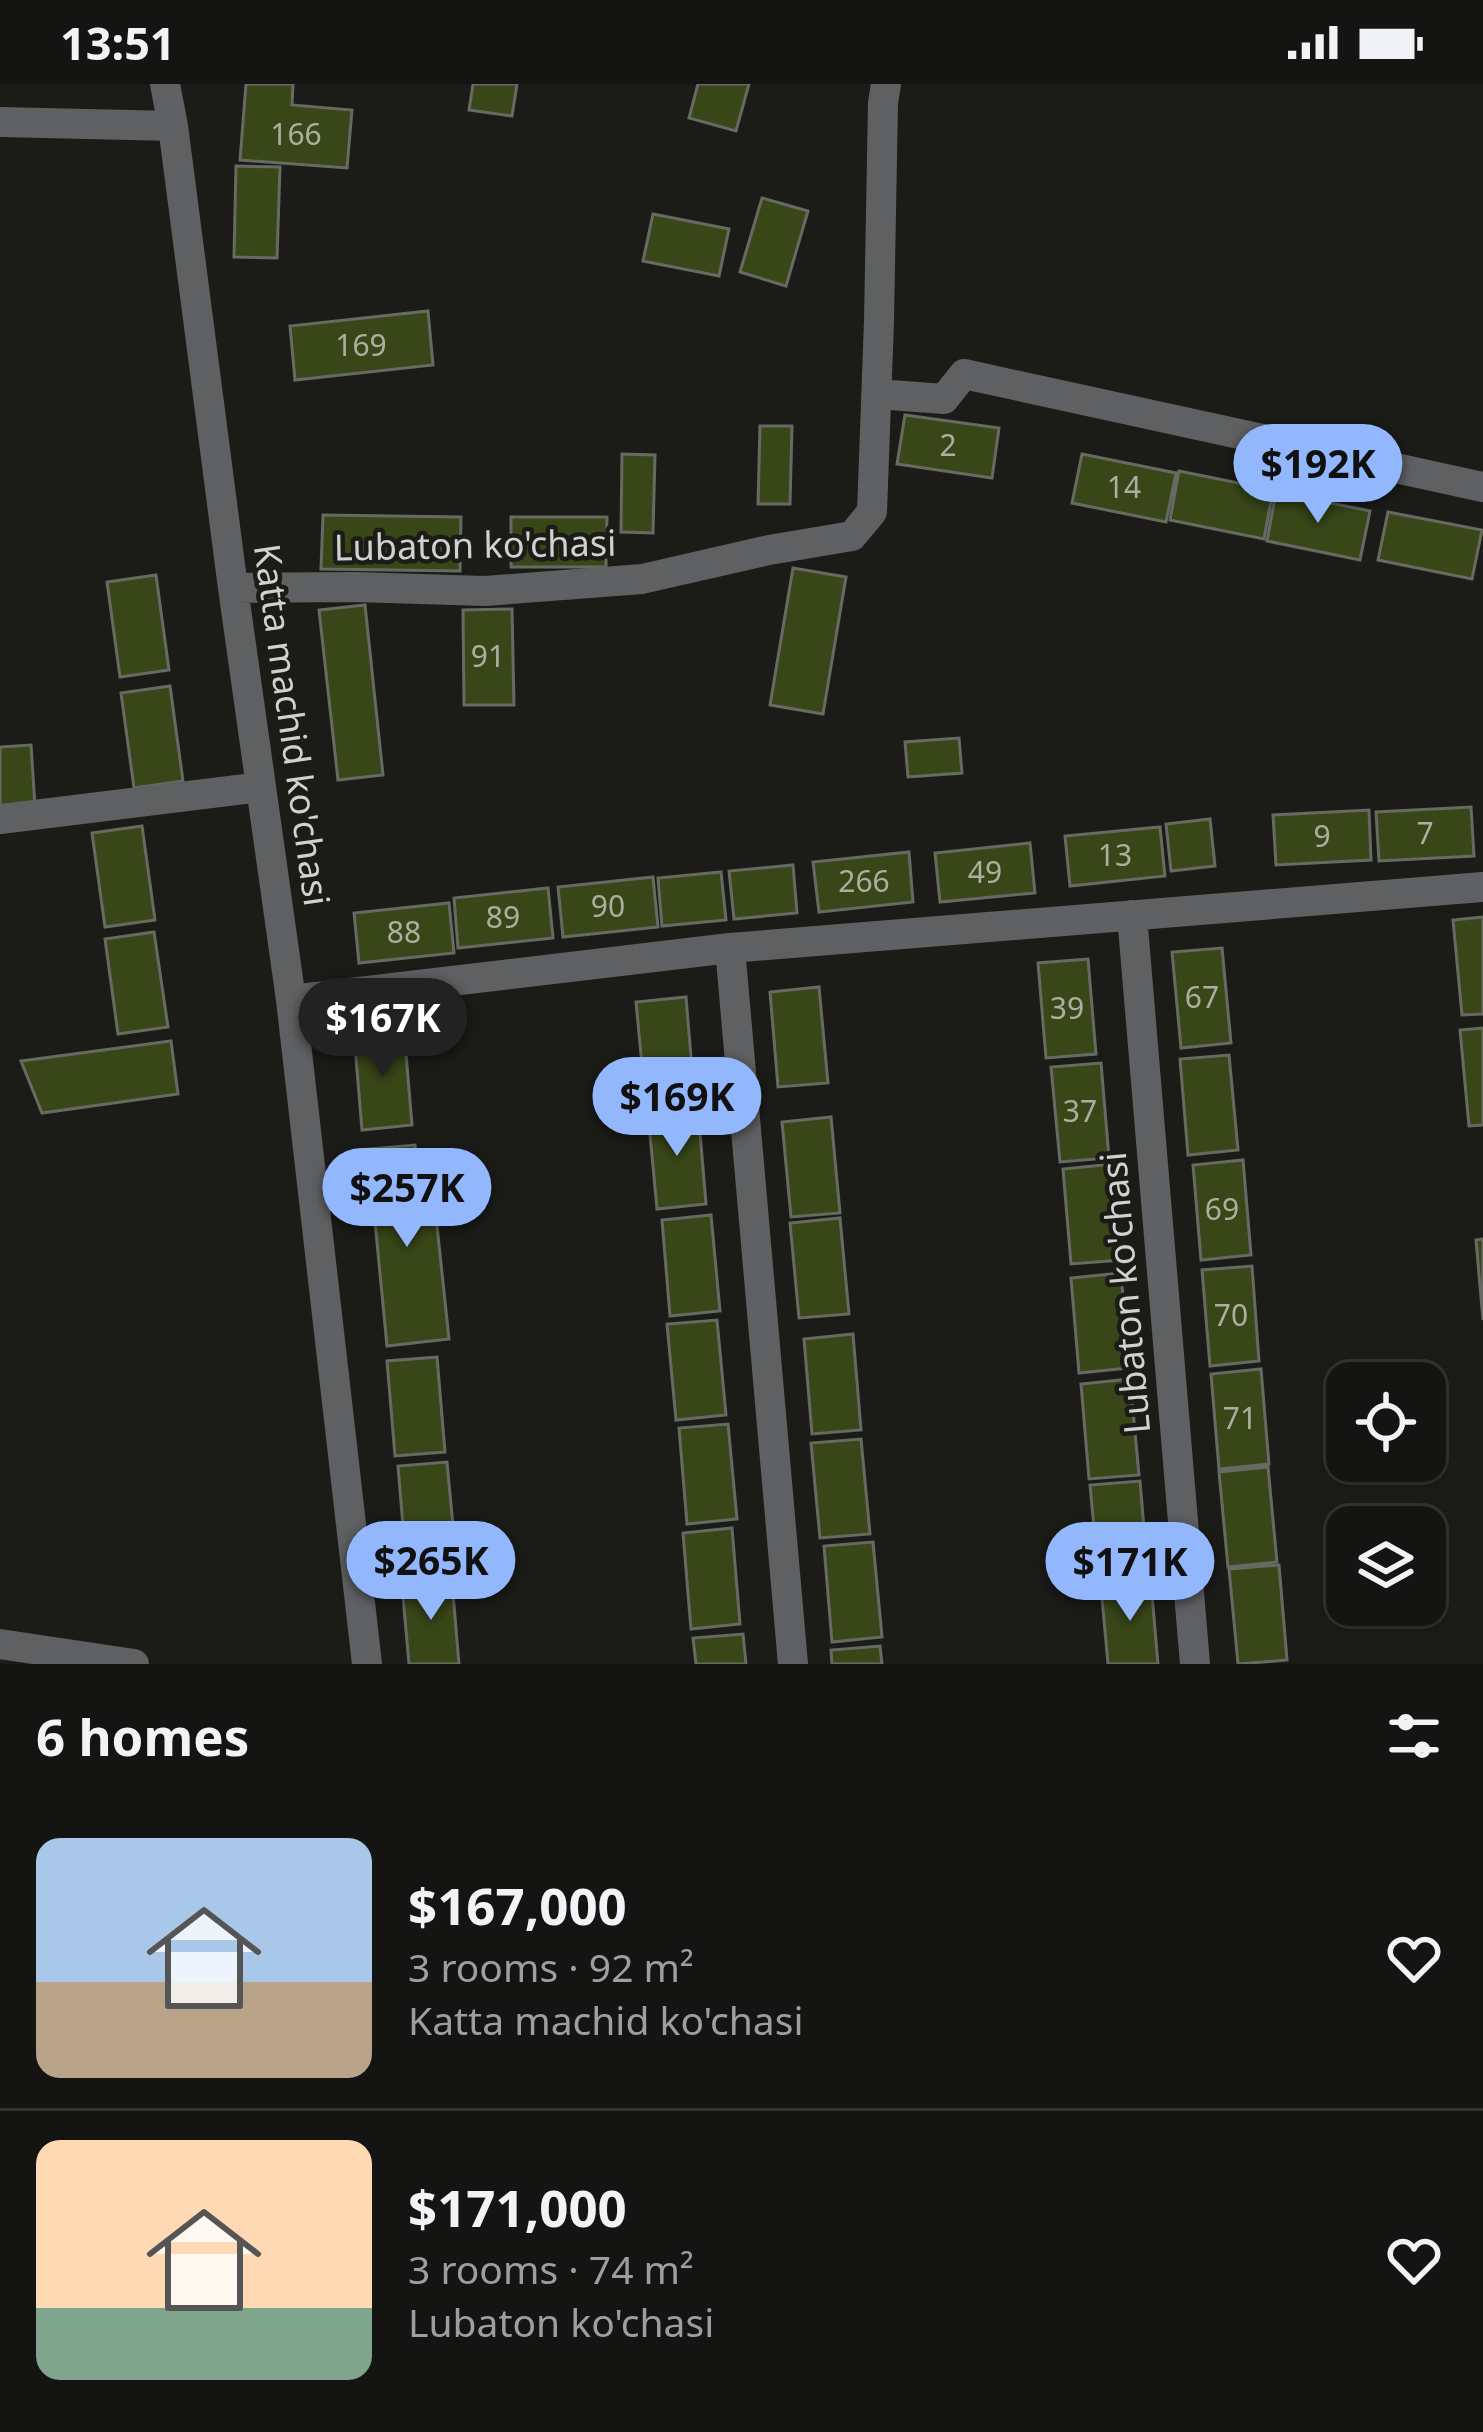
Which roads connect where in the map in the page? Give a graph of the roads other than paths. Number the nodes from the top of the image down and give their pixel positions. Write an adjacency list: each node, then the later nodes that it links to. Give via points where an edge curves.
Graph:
1 (165, 84): 4 (street, Katta machid ko'chasi)
2 (886, 84): 5 (street, Lubaton ko'chasi)
3 (0, 122): 4 (street)
4 (173, 126): 7 (street, Katta machid ko'chasi)
5 (877, 394): 6 (street, via 944,399 964,374); 7 (street, Lubaton ko'chasi, via 872,512 852,536 642,580 484,591)
6 (1483, 487)
7 (233, 588): 8 (street, Katta machid ko'chasi)
8 (261, 787): 9 (street); 13 (street, Katta machid ko'chasi)
9 (0, 819)
10 (1483, 887): 11 (street)
11 (1132, 915): 12 (street); 18 (street, Lubaton ko'chasi)
12 (730, 948): 13 (street); 17 (street)
13 (291, 1000): 16 (street, Katta machid ko'chasi)
14 (0, 1645): 15 (street)
15 (134, 1664)
16 (367, 1664)
17 (793, 1664)
18 (1195, 1664)

